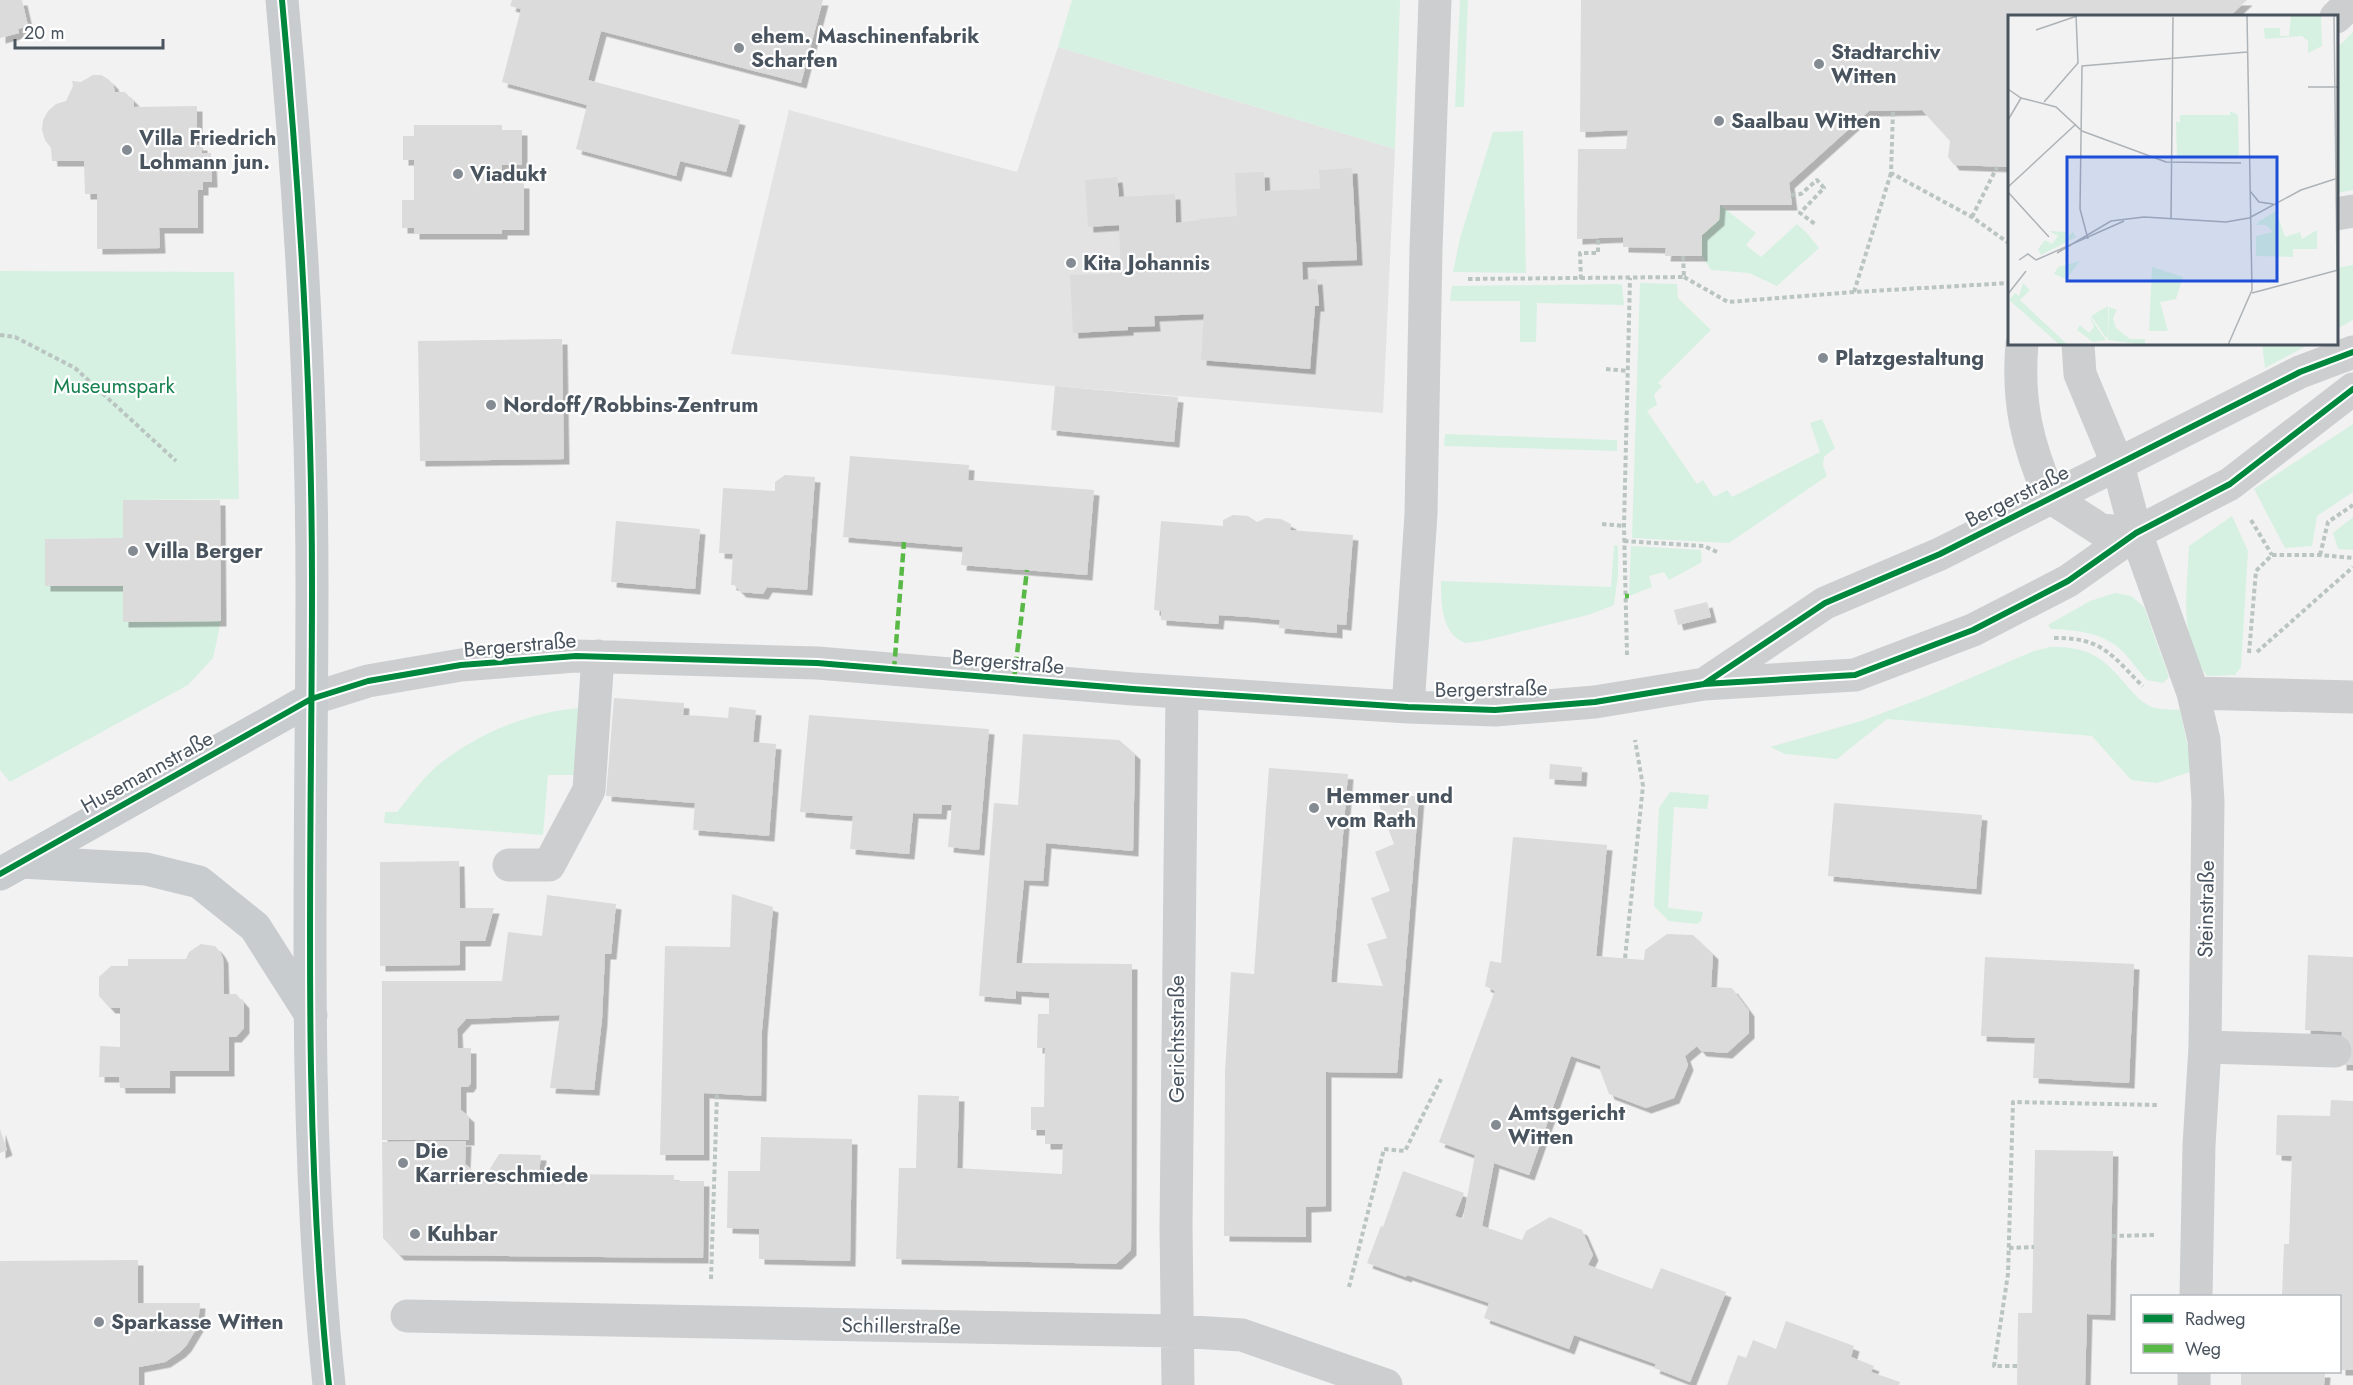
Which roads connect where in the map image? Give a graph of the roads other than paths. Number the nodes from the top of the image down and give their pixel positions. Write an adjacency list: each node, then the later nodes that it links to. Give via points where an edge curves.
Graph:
1 (282, 0): 19 (main road, via 298,187 308,400)
2 (1435, 0): 20 (street, via 1421,514)
3 (2353, 1): 4 (street)
4 (2338, 16)
5 (2353, 211): 6 (street)
6 (2338, 214)
7 (2022, 345): 12 (street, via 2022,406)
8 (2078, 345): 11 (street, via 2080,374)
9 (2353, 352): 11 (street, Bergerstraße, via 2300,372)
10 (2353, 389): 13 (street, Bergerstraße, via 2230,484)
11 (2118, 465): 12 (street, Bergerstraße); 13 (street)
12 (2050, 497): 13 (street, Bergerstraße, via 2101,531); 15 (street, Bergerstraße, via 1940,554 1825,603)
13 (2136, 533): 15 (street, Bergerstraße, via 2068,581 1973,630 1855,675); 17 (street, Steinstraße)
14 (598, 656): 16 (street, Bergerstraße, via 817,663); 19 (street, Bergerstraße, via 461,665 368,681); 21 (street, via 589,790 549,866)
15 (1704, 684): 20 (street, Bergerstraße, via 1595,702 1495,710)
16 (1182, 693): 20 (street, Bergerstraße); 28 (street, Gerichtsstraße)
17 (2193, 693): 18 (street); 24 (street, Steinstraße, via 2204,740 2208,801)
18 (2353, 697)
19 (311, 699): 22 (main road, Husemannstraße); 23 (main road)
20 (1408, 707)
21 (509, 866)
22 (10, 868): 23 (main road, via 146,869 199,882 255,927)
23 (311, 1015): 29 (main road, via 314,1180)
24 (2205, 1047): 25 (street); 26 (street, Steinstraße)
25 (2335, 1052)
26 (2196, 1295)
27 (407, 1317): 28 (street, Schillerstraße)
28 (1176, 1331): 30 (street, Gerichtsstraße); 31 (street, Schillerstraße, via 1242,1335)
29 (329, 1385)
30 (1178, 1385)
31 (1386, 1385)

